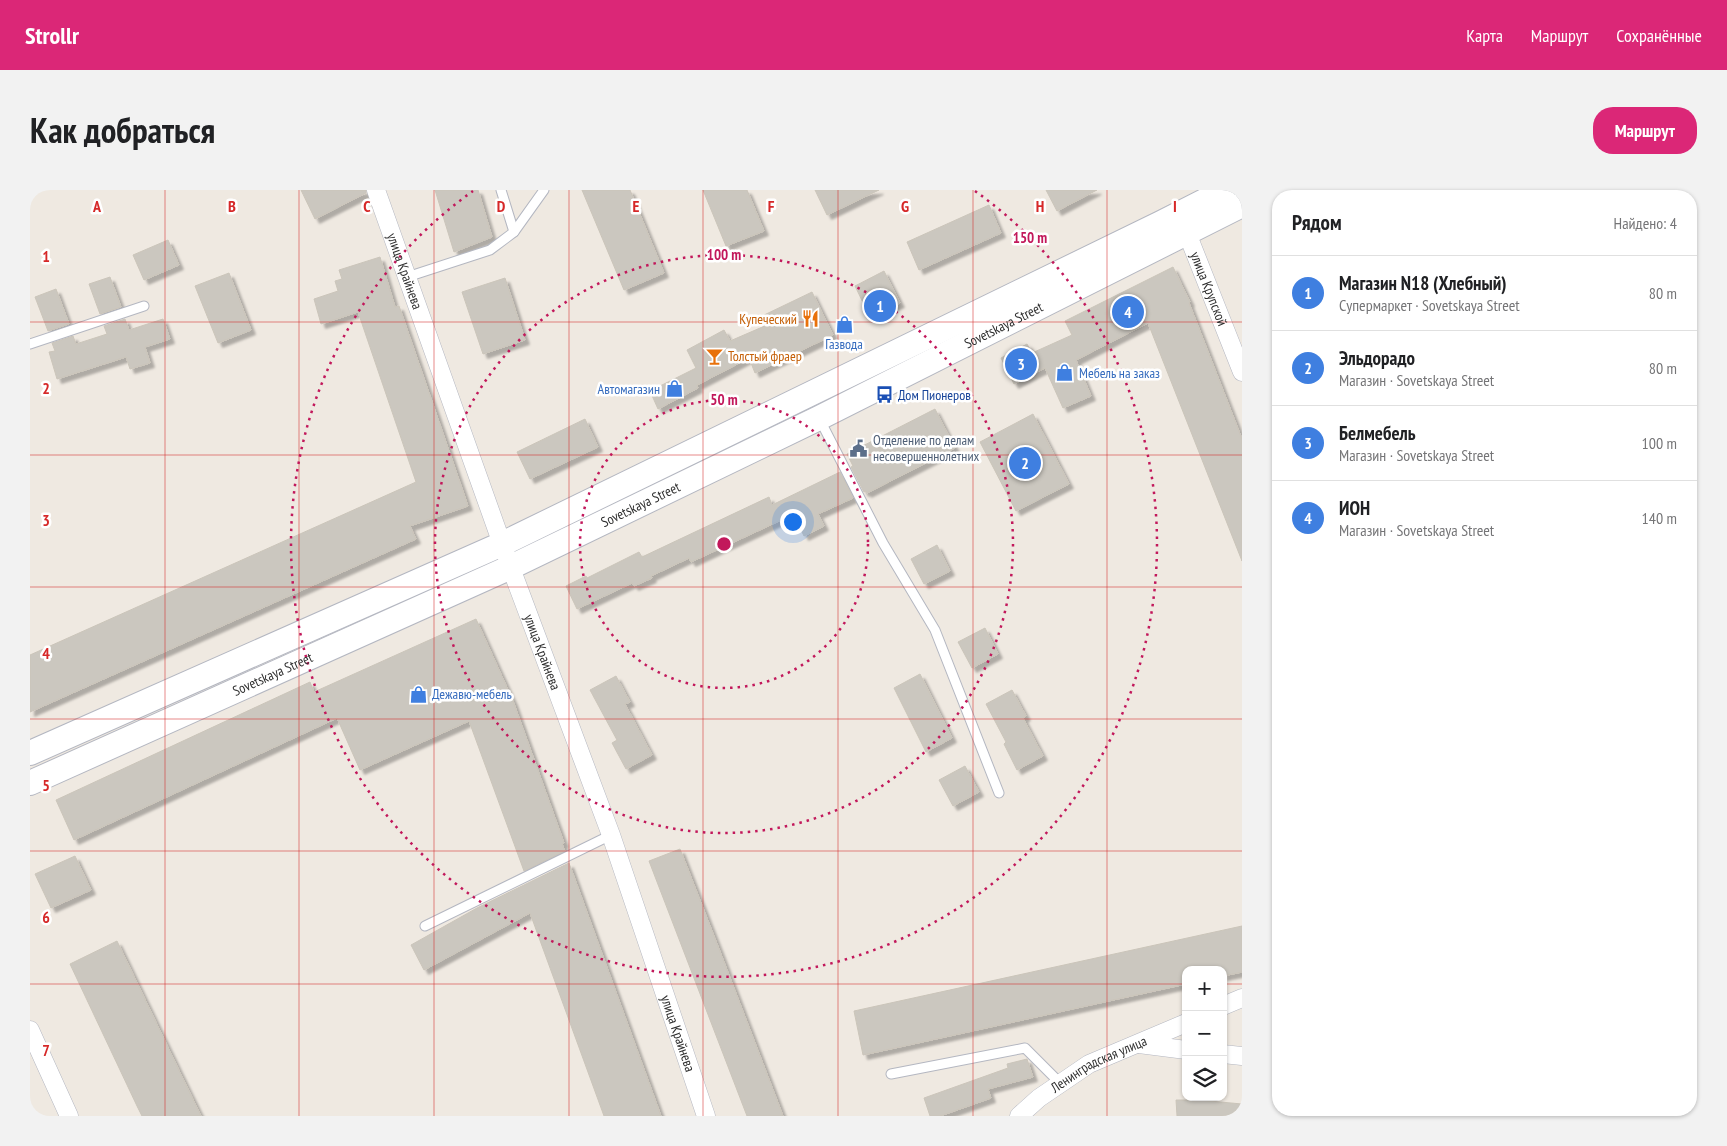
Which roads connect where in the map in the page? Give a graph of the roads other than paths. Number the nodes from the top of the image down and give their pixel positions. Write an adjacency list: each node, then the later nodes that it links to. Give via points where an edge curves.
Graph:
1 (376, 190): 8 (street, улица Крайнева)
2 (501, 190): 6 (lane)
3 (544, 190): 6 (lane)
4 (1226, 190): 13 (street, Sovetskaya Street)
5 (1242, 205): 7 (street, Sovetskaya Street)
6 (514, 232): 8 (lane, via 490,250)
7 (1187, 233): 11 (street, улица Крупской); 12 (street, Sovetskaya Street)
8 (407, 277): 13 (street, улица Крайнева)
9 (144, 306): 10 (lane)
10 (30, 344)
11 (1242, 372)
12 (819, 418): 14 (street, Sovetskaya Street); 17 (lane, via 883,543 934,630)
13 (502, 544): 14 (street, улица Крайнева); 15 (street, Sovetskaya Street)
14 (511, 567): 16 (street, Sovetskaya Street); 18 (street, улица Крайнева)
15 (30, 753)
16 (30, 783)
17 (999, 793)
18 (610, 835): 19 (lane); 31 (street, улица Крайнева)
19 (425, 926)
20 (1242, 998): 21 (street)
21 (1227, 1004)
22 (1182, 1025): 24 (street, Ленинградская улица)
23 (30, 1030): 30 (street)
24 (1138, 1044): 25 (street); 29 (street, Ленинградская улица, via 1089,1064)
25 (1182, 1050)
26 (1227, 1054): 27 (street)
27 (1242, 1056)
28 (892, 1074): 29 (lane, via 1025,1048)
29 (1060, 1083): 32 (street, Ленинградская улица)
30 (69, 1116)
31 (706, 1116)
32 (1019, 1116)

